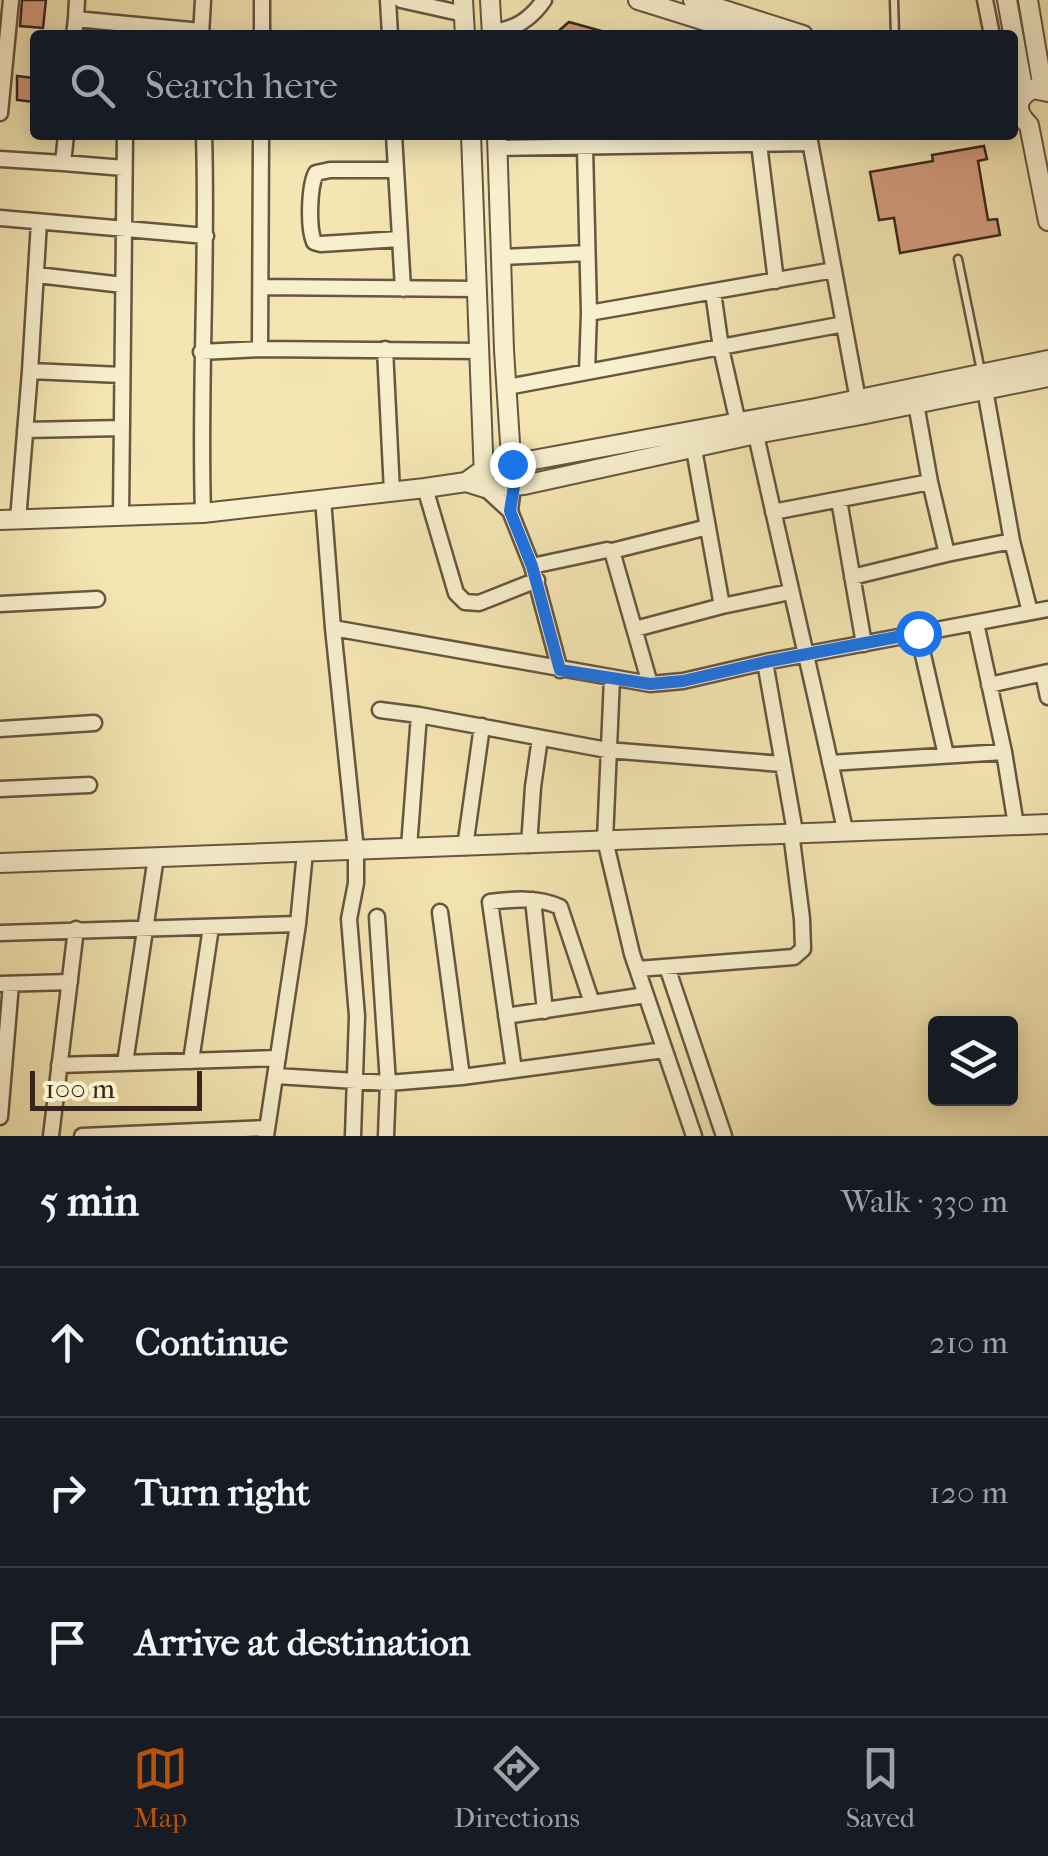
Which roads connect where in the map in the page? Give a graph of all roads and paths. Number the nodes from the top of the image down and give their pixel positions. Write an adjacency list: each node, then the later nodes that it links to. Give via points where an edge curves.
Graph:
1 (11, 0): 29 (street)
2 (77, 0): 16 (street)
3 (204, 0): 19 (street)
4 (262, 0): 20 (street)
5 (388, 0): 21 (street)
6 (401, 0): 15 (street)
7 (490, 0): 22 (street)
8 (544, 0): 23 (street, via 526,22)
9 (638, 0): 24 (street)
10 (693, 0): 25 (street)
11 (894, 0): 26 (lane)
12 (985, 0): 27 (street)
13 (1007, 0): 28 (street)
14 (1028, 0): 32 (street)
15 (464, 7)
16 (76, 19): 17 (street); 18 (street)
17 (75, 30)
18 (126, 30)
19 (201, 30)
20 (262, 30)
21 (390, 30)
22 (492, 30)
23 (505, 30)
24 (734, 30)
25 (786, 30)
26 (895, 30)
27 (991, 30)
28 (1013, 30)
29 (4, 44): 31 (street)
30 (1018, 52): 32 (street)
31 (2, 84): 33 (street)
32 (1029, 105): 50 (street)
33 (0, 113)
34 (65, 140): 46 (street)
35 (125, 140): 47 (street)
36 (204, 140): 53 (street)
37 (261, 140): 62 (street)
38 (394, 140): 48 (street)
39 (472, 140): 64 (street)
40 (799, 140): 43 (street)
41 (809, 140): 58 (street)
42 (497, 141): 44 (street); 56 (street)
43 (759, 144): 44 (street); 60 (street)
44 (585, 148): 55 (street)
45 (0, 159): 46 (street)
46 (63, 163): 47 (street)
47 (124, 168): 52 (street)
48 (396, 170): 54 (street); 54 (street, via 316,172 311,230 321,244)
49 (0, 218): 51 (street)
50 (1048, 221)
51 (39, 222): 52 (street); 59 (street)
52 (123, 230): 53 (street); 61 (street)
53 (206, 236): 72 (street)
54 (400, 239): 63 (street)
55 (587, 253): 56 (street); 66 (street)
56 (502, 258): 79 (street)
57 (958, 259): 78 (lane)
58 (834, 270): 60 (street); 67 (street)
59 (36, 275): 61 (street); 74 (street)
60 (776, 281): 65 (street)
61 (123, 285): 76 (street)
62 (260, 287): 63 (street); 69 (street)
63 (402, 289): 64 (street)
64 (477, 289): 71 (street)
65 (713, 292): 66 (street); 68 (street)
66 (588, 314): 75 (street)
67 (844, 324): 68 (street); 80 (street)
68 (721, 348): 75 (street); 82 (street)
69 (260, 349): 70 (street); 72 (street)
70 (386, 349): 71 (street); 92 (street)
71 (480, 351): 87 (street)
72 (202, 352): 97 (street)
73 (1048, 360): 78 (street)
74 (30, 371): 76 (street); 84 (street)
75 (587, 372): 79 (street)
76 (122, 376): 83 (street)
77 (1048, 377): 78 (street)
78 (983, 381): 80 (street); 81 (street); 101 (street)
79 (507, 387): 86 (street)
80 (858, 400): 82 (street)
81 (916, 404): 82 (street); 88 (street)
82 (749, 426): 85 (street); 96 (street)
83 (122, 428): 84 (street); 98 (street)
84 (25, 430): 99 (street)
85 (692, 440): 86 (street); 90 (street); 100 (street)
86 (512, 464): 87 (street); 90 (street)
87 (484, 469): 89 (street)
88 (930, 482): 94 (street); 103 (street)
89 (475, 485): 90 (street); 91 (street); 95 (street)
90 (514, 486): 95 (street)
91 (425, 488): 92 (street); 104 (street, via 456,593 465,602 479,603)
92 (392, 492): 93 (street)
93 (323, 499): 97 (street); 113 (street)
94 (839, 500): 96 (street); 105 (street)
95 (510, 511): 104 (street)
96 (772, 512): 106 (street)
97 (203, 513): 98 (street)
98 (122, 515): 99 (street)
99 (9, 520)
100 (708, 526): 102 (street); 109 (street)
101 (1012, 541): 103 (street); 111 (street)
102 (612, 551): 104 (street); 114 (street)
103 (947, 554): 105 (street)
104 (535, 573): 119 (street)
105 (852, 577): 116 (street)
106 (790, 592): 109 (street); 117 (street)
107 (98, 599): 108 (street)
108 (0, 604)
109 (722, 606): 114 (street)
110 (1048, 609): 111 (street)
111 (1030, 612): 112 (street)
112 (976, 622): 115 (street); 123 (street)
113 (334, 628): 119 (street); 146 (street)
114 (635, 629): 122 (street)
115 (918, 633): 116 (street); 133 (street)
116 (864, 644): 117 (street)
117 (807, 654): 118 (street); 134 (street)
118 (765, 662): 122 (street); 135 (street)
119 (560, 670): 121 (street)
120 (1046, 672): 123 (street); 124 (street)
121 (612, 678): 122 (street); 131 (street)
122 (650, 684)
123 (990, 685): 132 (street)
124 (1048, 696)
125 (380, 710): 126 (street)
126 (419, 714): 128 (street); 144 (street)
127 (94, 723): 129 (street)
128 (482, 726): 130 (street); 145 (street)
129 (0, 728)
130 (540, 738): 131 (street); 143 (street)
131 (607, 750): 135 (street); 142 (street)
132 (1004, 752): 133 (street); 139 (street)
133 (946, 756): 134 (street)
134 (830, 763): 140 (street)
135 (782, 764): 141 (street)
136 (89, 786): 137 (street)
137 (0, 789)
138 (1048, 824): 139 (street)
139 (1016, 825): 140 (street)
140 (844, 830): 141 (street)
141 (793, 832): 142 (street); 158 (street, via 803,949 794,957)
142 (605, 840): 143 (street); 159 (street)
143 (529, 844): 145 (street)
144 (409, 847): 145 (street); 146 (street)
145 (465, 847)
146 (356, 850): 147 (street); 175 (street, via 349,918 357,1016)
147 (306, 852): 148 (street); 153 (street)
148 (156, 857): 149 (street); 155 (street)
149 (0, 862)
150 (532, 900): 163 (street, via 560,906); 164 (street); 165 (street, via 490,902)
151 (440, 912): 174 (street)
152 (377, 917): 176 (street)
153 (298, 924): 154 (street); 167 (street)
154 (211, 927): 155 (street); 168 (street)
155 (146, 928): 156 (street); 170 (street)
156 (76, 929): 157 (street); 160 (street)
157 (0, 932)
158 (667, 967): 159 (street); 186 (street)
159 (637, 969): 162 (street)
160 (70, 982): 161 (street); 169 (street)
161 (6, 984): 172 (street)
162 (646, 995): 163 (street); 166 (street)
163 (592, 1003): 164 (street)
164 (545, 1010): 165 (street)
165 (506, 1016): 171 (street)
166 (664, 1050): 171 (street); 185 (street)
167 (278, 1058): 168 (street); 173 (street)
168 (190, 1061): 170 (street)
169 (60, 1064): 170 (street); 181 (street)
170 (125, 1064)
171 (514, 1070): 174 (street)
172 (2, 1071): 177 (street)
173 (276, 1076): 175 (street); 178 (street)
174 (462, 1077): 176 (street)
175 (354, 1082): 176 (street); 183 (street)
176 (388, 1083): 184 (street)
177 (0, 1117)
178 (267, 1132): 179 (street)
179 (195, 1134): 180 (street)
180 (131, 1135): 182 (street)
181 (52, 1136)
182 (82, 1136)
183 (352, 1136)
184 (386, 1136)
185 (694, 1136)
186 (724, 1136)

